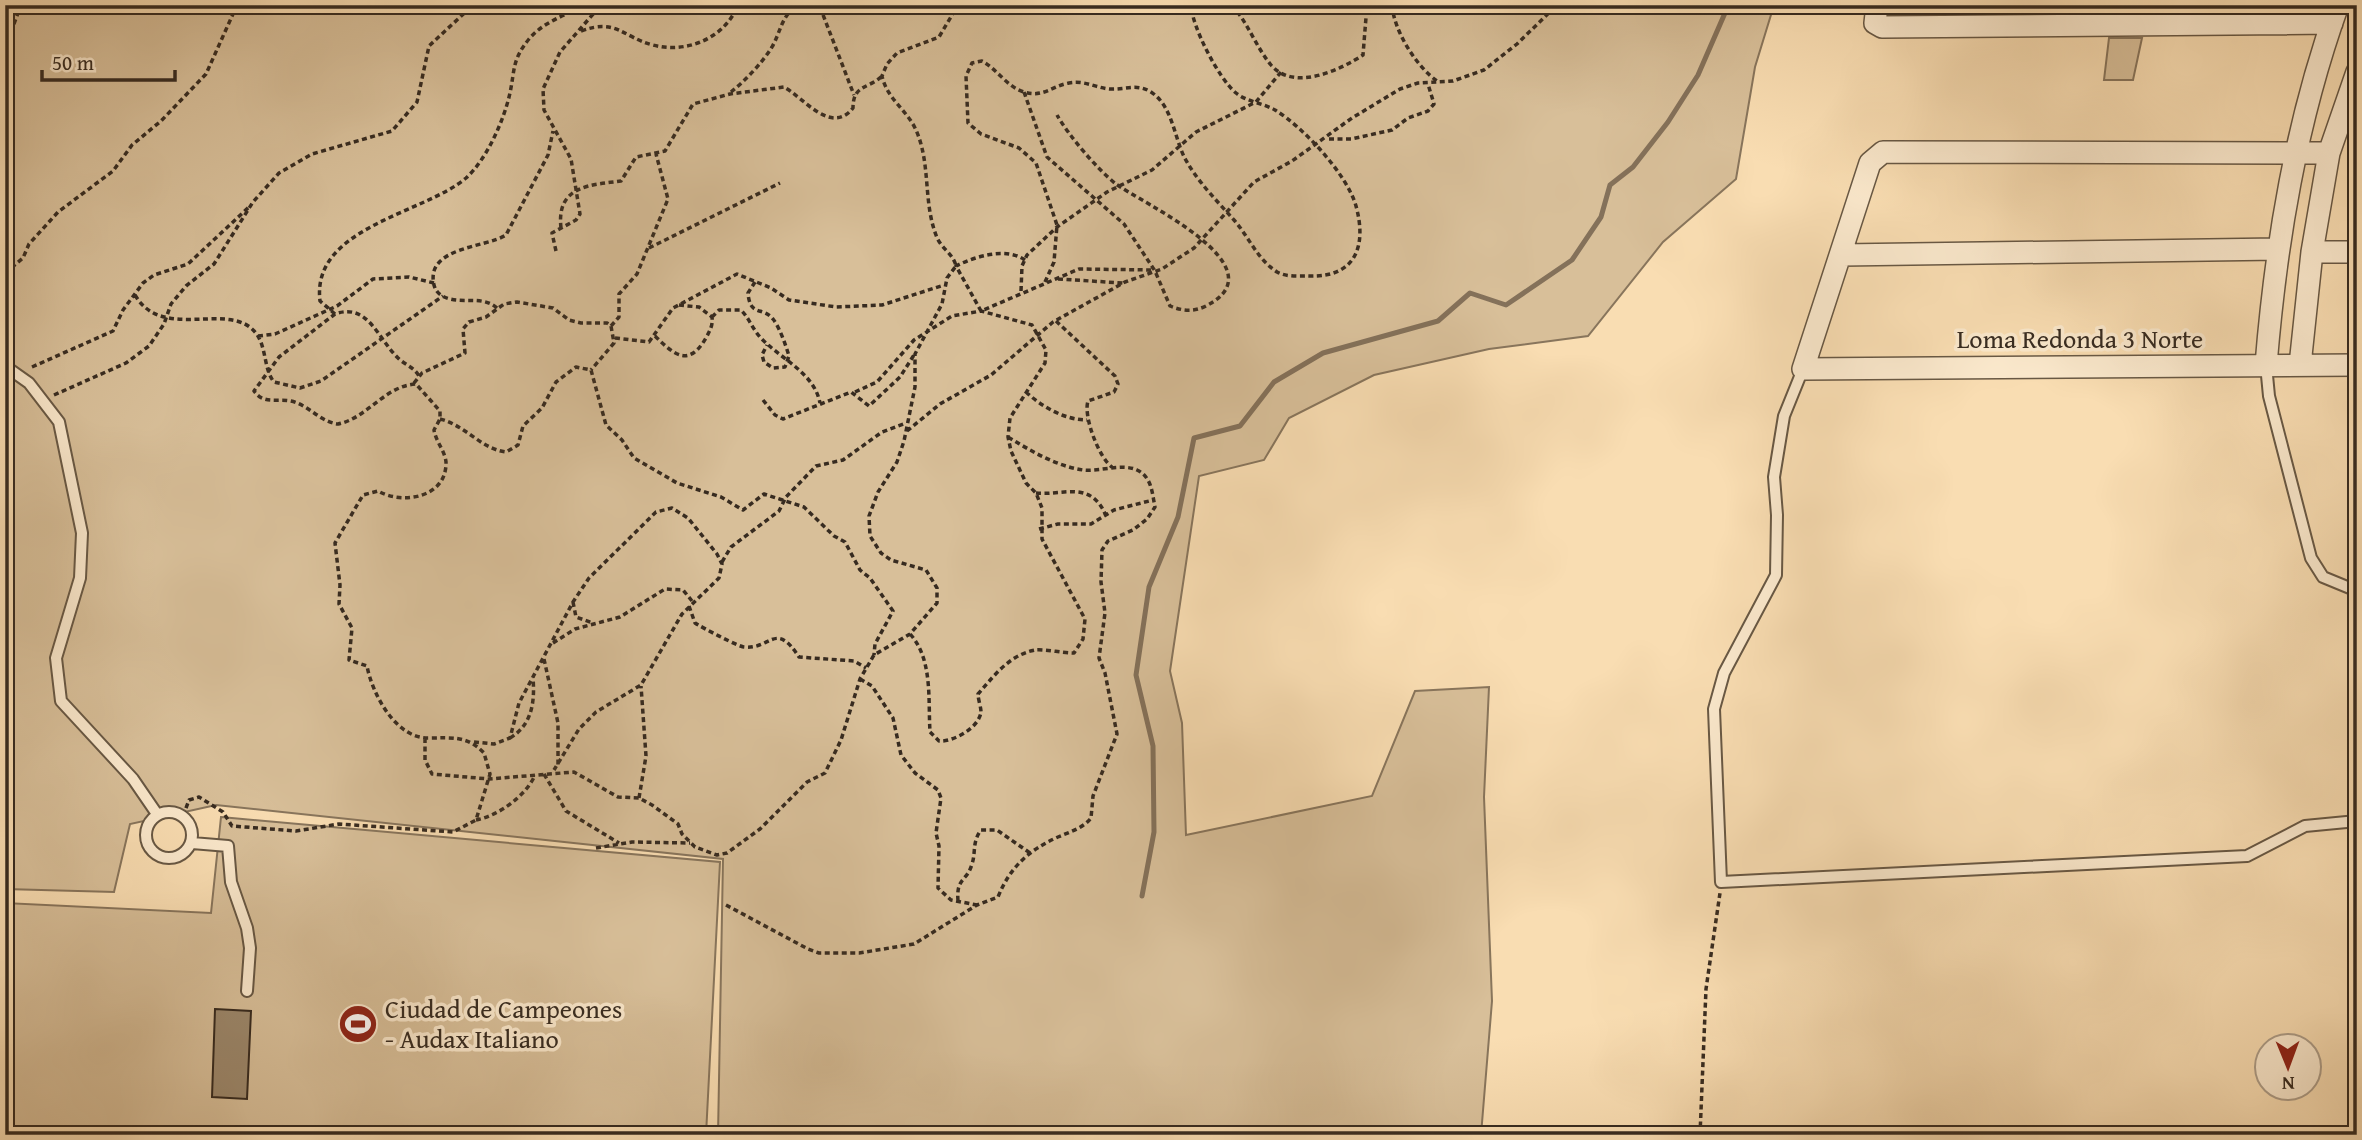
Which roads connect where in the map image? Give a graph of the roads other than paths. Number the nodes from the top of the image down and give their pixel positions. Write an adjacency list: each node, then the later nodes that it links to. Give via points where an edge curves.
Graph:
1 (1877, 8): 2 (street, via 1875,23 1882,27)
2 (2335, 14): 4 (street)
3 (2357, 72): 5 (street)
4 (2295, 151): 5 (street); 6 (street); 9 (street, via 1883,152 1870,163)
5 (2329, 153): 8 (street)
6 (2278, 249): 9 (street); 10 (street)
7 (2357, 251): 8 (street)
8 (2312, 252): 11 (street)
9 (1842, 255): 14 (street)
10 (2266, 365): 11 (street, Loma Redonda 3 Norte); 14 (street, Loma Redonda 3 Norte); 15 (lane, via 2269,396 2311,558 2322,577)
11 (2300, 365): 12 (street, Loma Redonda 3 Norte)
12 (2357, 365)
13 (5, 366): 16 (lane, via 29,383 59,422 82,533 80,578 56,658 61,701 133,779)
14 (1803, 369): 17 (lane, via 1784,416 1774,477 1776,575 1724,673 1714,709 1721,882 2247,856 2305,826)
15 (2357, 591)
16 (157, 814): 18 (lane, via 183,816 190,823); 18 (lane, via 146,833 154,853 176,858)
17 (2357, 821)
18 (192, 843): 19 (lane, via 228,846 231,882 250,948)
19 (247, 991)

